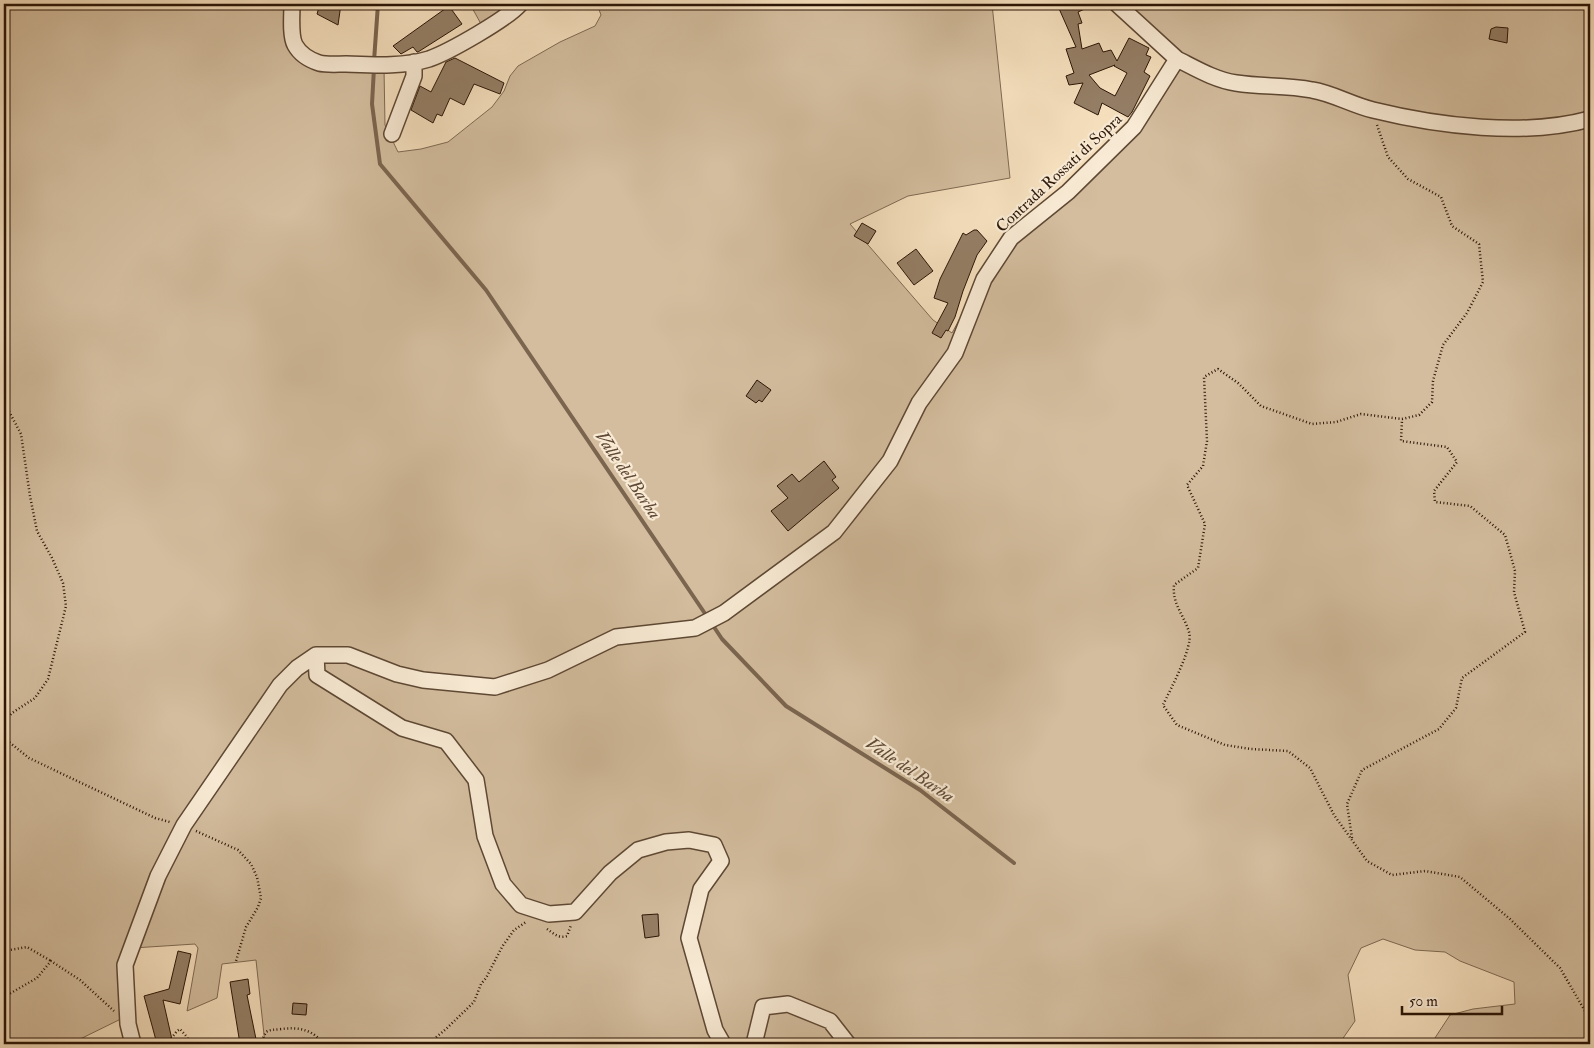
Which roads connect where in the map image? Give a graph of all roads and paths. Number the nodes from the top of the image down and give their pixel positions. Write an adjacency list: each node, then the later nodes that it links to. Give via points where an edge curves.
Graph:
1 (292, 4): 5 (street, via 294,44 307,58 320,63)
2 (520, 4): 5 (street, via 506,16 437,55)
3 (1117, 4): 4 (street)
4 (1177, 59): 6 (street, via 1235,83 1312,90); 11 (street, Contrada Rossati di Sopra, via 1134,127 1068,192 1012,238 984,279 954,353 919,403 890,461 834,532 724,613 695,628 616,637 548,670 495,687 422,680 396,674 348,655)
5 (414, 62): 8 (street, via 414,76)
6 (1371, 110): 7 (street, via 1494,128 1572,124); 10 (path, via 1388,157 1408,179 1441,197 1452,226 1480,244 1483,282 1468,313 1444,345 1432,402 1419,415)
7 (1590, 119)
8 (392, 134)
9 (4, 402): 12 (path, via 21,434 37,532 63,583 66,606 48,679 35,698)
10 (1402, 419): 15 (path, via 1401,441 1446,446 1457,462 1434,491 1435,502 1470,506 1506,535 1514,571 1514,592 1525,632 1462,678 1456,708 1439,729 1362,770 1347,804); 15 (path, via 1361,414 1336,422 1312,424 1261,406 1218,369 1204,378 1207,442 1203,466 1187,485 1205,524 1198,568 1174,585 1173,595 1190,634 1185,657 1163,705 1177,725 1225,745 1288,750 1310,768 1334,815)
11 (316, 655): 14 (street, via 280,685); 16 (street, via 316,675 402,728 446,741 476,780 484,836 503,884 521,905 549,914)
12 (4, 722)
13 (4, 738): 14 (path, via 29,758 155,818)
14 (184, 825): 21 (path, via 238,850 251,864 257,877 261,898 246,927); 25 (street, via 158,876 125,965)
15 (1352, 840): 24 (path, via 1367,861 1392,874 1425,871 1460,877 1510,919 1560,968)
16 (575, 912): 18 (path, via 567,936 558,936); 32 (street, via 610,873 638,850 689,840 714,845 721,861 700,889 689,938 715,1030)
17 (528, 920): 31 (path, via 514,930 502,947 474,1002)
18 (543, 926)
19 (4, 952): 20 (path, via 27,947)
20 (51, 961): 22 (path, via 37,978); 25 (path, via 80,980)
21 (236, 961)
22 (4, 997)
23 (1590, 1008): 24 (path)
24 (1585, 1011): 35 (path)
25 (128, 1024): 26 (street)
26 (133, 1044)
27 (167, 1044): 28 (path, via 180,1029)
28 (190, 1044)
29 (260, 1044): 30 (path, via 266,1032 290,1027 313,1033)
30 (324, 1044)
31 (428, 1044)
32 (723, 1044)
33 (754, 1044): 34 (street, via 763,1007 788,1004 830,1021)
34 (848, 1044)
35 (1587, 1044)

